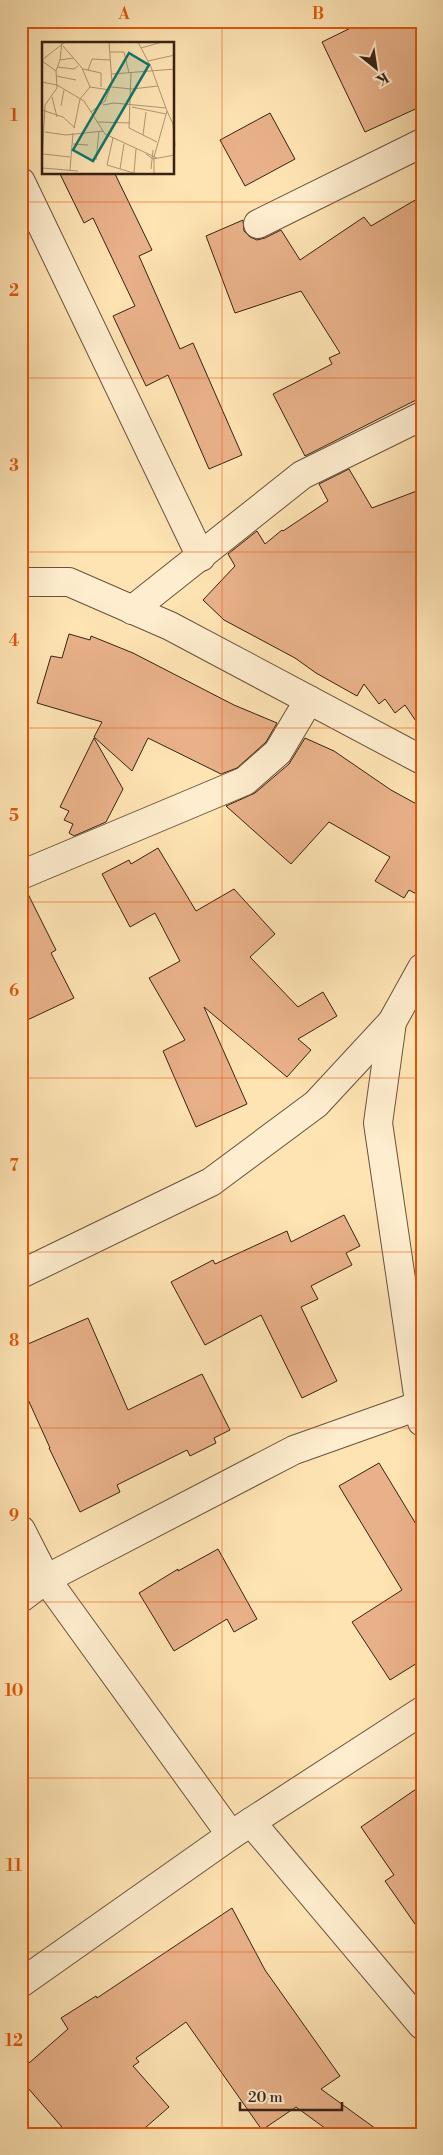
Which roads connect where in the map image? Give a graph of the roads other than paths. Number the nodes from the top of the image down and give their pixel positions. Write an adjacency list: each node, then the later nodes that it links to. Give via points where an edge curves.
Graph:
1 (422, 143): 3 (street)
2 (21, 182): 5 (street)
3 (258, 224)
4 (422, 416): 5 (street, via 302,475)
5 (201, 557): 7 (street)
6 (21, 582): 7 (street, via 69,582)
7 (132, 610): 8 (street, via 170,626)
8 (309, 700): 9 (street); 10 (street, via 278,752 245,781)
9 (422, 760)
10 (21, 875)
11 (422, 968): 12 (street)
12 (392, 1022): 13 (street, via 316,1104 211,1182); 14 (street, via 378,1123)
13 (21, 1274)
14 (417, 1361): 15 (street)
15 (420, 1414): 17 (street, via 294,1450)
16 (21, 1530): 17 (street)
17 (46, 1579): 18 (street); 20 (street)
18 (21, 1598)
19 (422, 1711): 20 (street)
20 (241, 1829): 21 (street); 22 (street)
21 (21, 1983)
22 (422, 2025)

